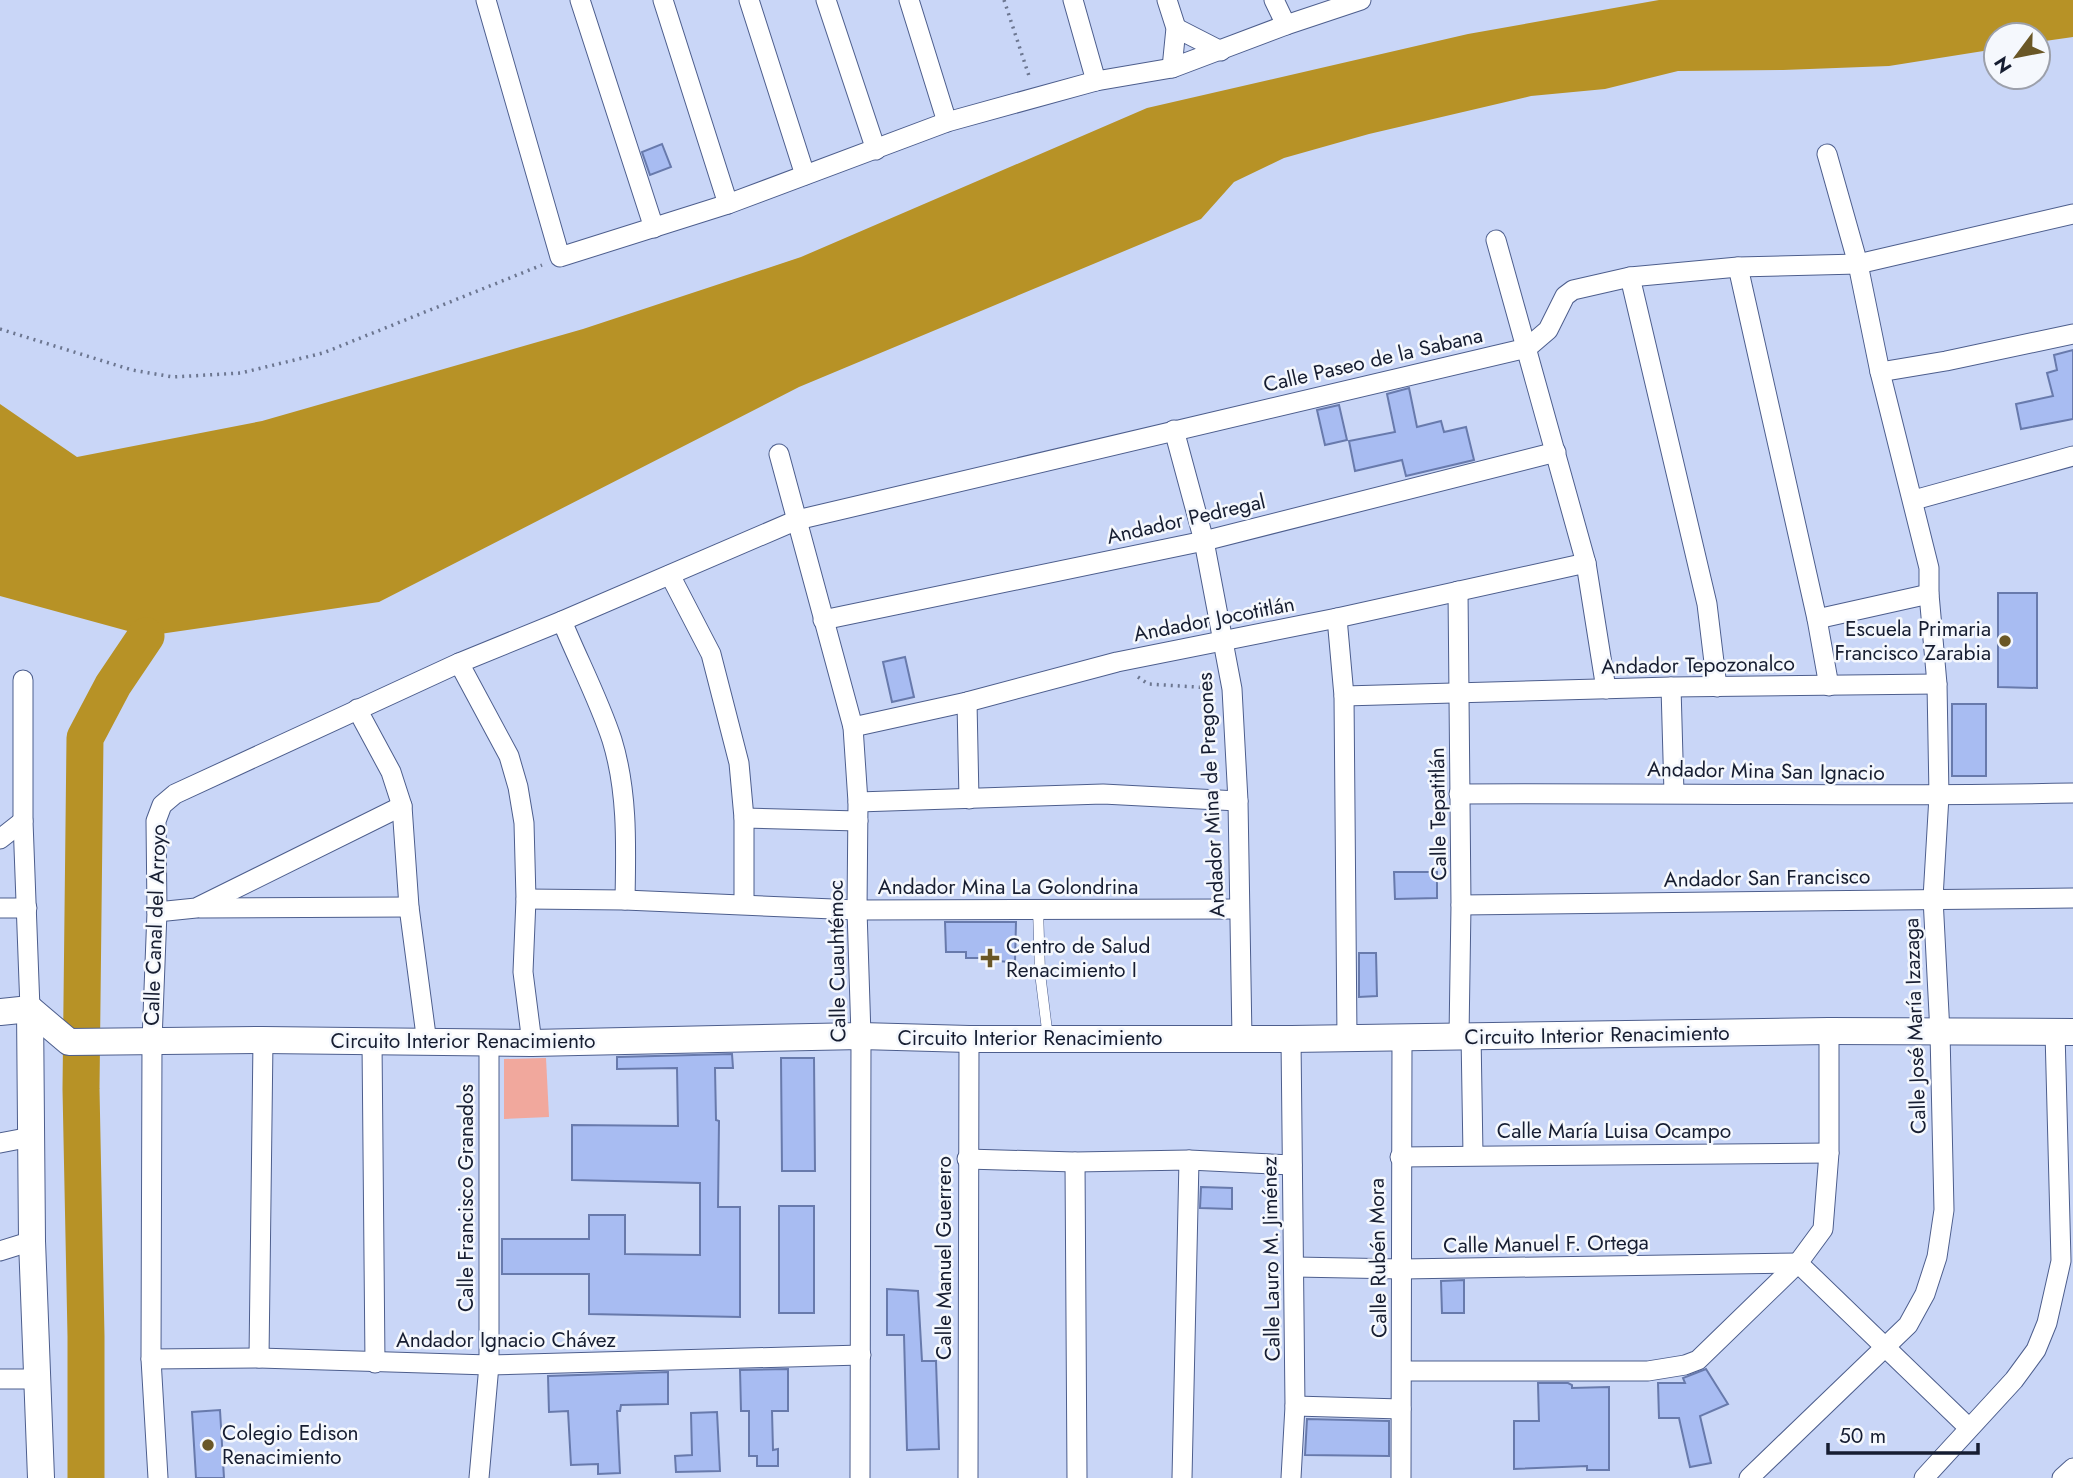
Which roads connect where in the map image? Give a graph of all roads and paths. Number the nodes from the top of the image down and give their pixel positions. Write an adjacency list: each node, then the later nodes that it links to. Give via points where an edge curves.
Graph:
1 (486, 0): 26 (street)
2 (580, 0): 24 (street)
3 (663, 0): 22 (street)
4 (749, 0): 21 (street)
5 (827, 0): 19 (street)
6 (909, 0): 18 (street)
7 (1004, 0): 17 (path)
8 (1073, 0): 16 (street)
9 (1167, 0): 13 (street)
10 (1274, 0): 12 (street)
11 (1361, 0): 12 (street)
12 (1286, 25): 14 (street)
13 (1176, 28): 14 (street); 15 (street)
14 (1221, 51): 15 (street)
15 (1172, 68): 16 (street)
16 (1096, 81): 17 (street)
17 (1035, 98): 18 (street)
18 (947, 122): 19 (street)
19 (876, 150): 21 (street)
20 (1827, 153): 27 (street, Calle José María Izazaga)
21 (805, 175): 22 (street)
22 (728, 204): 24 (street)
23 (2073, 214): 27 (street)
24 (654, 228): 26 (street)
25 (1496, 240): 32 (street)
26 (560, 257): 30 (path, via 323,354 241,373 173,377 132,370)
27 (1858, 264): 28 (street); 33 (street, Calle José María Izazaga)
28 (1738, 267): 29 (street); 47 (street)
29 (1630, 277): 32 (street, via 1573,290 1565,296 1548,330); 56 (street, via 1707,604)
30 (0, 329)
31 (2073, 334): 33 (street)
32 (1527, 348): 34 (street, Calle Paseo de la Sabana); 35 (street)
33 (1880, 372): 38 (street, Calle José María Izazaga)
34 (1174, 430): 39 (street, Calle Paseo de la Sabana); 40 (street, Andador Mina de Pregones)
35 (1556, 452): 40 (street, Andador Pedregal); 41 (street)
36 (779, 454): 39 (street, Calle Cuauhtémoc)
37 (2073, 456): 38 (street)
38 (1914, 500): 44 (street, Calle José María Izazaga, via 1929,568)
39 (797, 520): 42 (street, Calle Paseo de la Sabana); 46 (street, Calle Cuauhtémoc)
40 (1204, 541): 46 (street, Andador Pedregal); 49 (street, Andador Mina de Pregones)
41 (1586, 563): 43 (street, Andador Jocotitlán); 58 (street)
42 (670, 575): 48 (street, Calle Canal del Arroyo); 72 (street, via 711,654 739,763)
43 (1458, 591): 45 (street, Andador Jocotitlán); 59 (street, Calle Tepatitlán)
44 (1929, 594): 47 (street); 53 (street, Calle José María Izazaga)
45 (1337, 618): 49 (street, Andador Jocotitlán); 60 (street)
46 (823, 620): 63 (street, Calle Cuauhtémoc)
47 (1817, 620): 54 (street)
48 (562, 621): 51 (street, Calle Canal del Arroyo); 78 (street, via 612,740 626,836)
49 (1224, 641): 50 (street, Andador Jocotitlán); 57 (street, Andador Mina de Pregones)
50 (1116, 662): 57 (path, via 1148,684); 61 (street, Andador Jocotitlán)
51 (459, 663): 62 (street, Calle Canal del Arroyo); 77 (street, via 509,757 518,787)
52 (23, 680): 73 (street)
53 (1937, 684): 54 (street, Andador Tepozonalco); 67 (street, Calle José María Izazaga)
54 (1829, 686): 56 (street, Andador Tepozonalco)
55 (1671, 687): 56 (street, Andador Tepozonalco); 58 (street, Andador Tepozonalco); 64 (street)
56 (1717, 687)
57 (1232, 689): 69 (street, Andador Mina de Pregones)
58 (1606, 689): 59 (street, Andador Tepozonalco)
59 (1460, 692): 60 (street, Andador Tepozonalco); 66 (street, Calle Tepatitlán)
60 (1344, 696): 98 (street)
61 (967, 702): 63 (street, Andador Jocotitlán); 68 (street)
62 (357, 709): 70 (street, via 391,772); 88 (street, Calle Canal del Arroyo, via 175,794 162,805 156,821)
63 (853, 727): 71 (street, Calle Cuauhtémoc)
64 (1674, 793): 66 (street, Andador Mina San Ignacio); 67 (street, Andador Mina San Ignacio)
65 (2073, 793): 67 (street, Andador Mina San Ignacio)
66 (1459, 794): 80 (street, Calle Tepatitlán)
67 (1939, 796): 75 (street, Calle José María Izazaga)
68 (969, 799): 69 (street, via 1102,794); 71 (street)
69 (1238, 801): 86 (street, Andador Mina de Pregones)
70 (402, 806): 81 (street); 84 (street)
71 (858, 811): 72 (street); 87 (street, Calle Cuauhtémoc)
72 (744, 818): 79 (street)
73 (23, 821): 74 (street); 83 (street)
74 (0, 839)
75 (1933, 898): 76 (street, Andador San Francisco); 80 (street, Andador San Francisco); 93 (street, Calle José María Izazaga)
76 (2073, 898)
77 (526, 899): 78 (street, Andador Mina La Golondrina); 106 (street, via 523,972)
78 (625, 900): 79 (street, Andador Mina La Golondrina)
79 (744, 904): 87 (street, Andador Mina La Golondrina)
80 (1461, 905): 95 (street, Calle Tepatitlán)
81 (409, 907): 84 (street); 105 (street)
82 (0, 908): 83 (street)
83 (27, 908): 89 (street)
84 (196, 908): 88 (street)
85 (1038, 908): 86 (street, Andador Mina La Golondrina); 87 (street, Andador Mina La Golondrina); 96 (lane)
86 (1239, 909): 97 (street, Andador Mina de Pregones)
87 (857, 910): 94 (street, Calle Cuauhtémoc)
88 (157, 912): 103 (street, Calle Canal del Arroyo)
89 (30, 1009): 90 (main road); 103 (main road, Circuito Interior Renacimiento, via 69,1042); 108 (main road)
90 (0, 1012)
91 (1829, 1031): 93 (main road, Circuito Interior Renacimiento); 95 (main road, Circuito Interior Renacimiento); 110 (street)
92 (2064, 1032): 93 (main road, Circuito Interior Renacimiento); 111 (street)
93 (1940, 1033): 124 (street, Calle José María Izazaga, via 1944,1210 1937,1257 1908,1325)
94 (861, 1036): 100 (main road, Circuito Interior Renacimiento); 106 (main road, Circuito Interior Renacimiento); 125 (street, Calle Cuauhtémoc)
95 (1465, 1036): 99 (main road, Circuito Interior Renacimiento); 112 (street, Calle Tepatitlán)
96 (1048, 1038): 97 (main road, Circuito Interior Renacimiento); 100 (main road, Circuito Interior Renacimiento)
97 (1242, 1038): 101 (main road, Circuito Interior Renacimiento)
98 (1347, 1038): 99 (main road, Circuito Interior Renacimiento); 101 (main road, Circuito Interior Renacimiento)
99 (1402, 1038): 113 (street, Calle Rubén Mora)
100 (969, 1039): 114 (street, Calle Manuel Guerrero)
101 (1291, 1039): 117 (street, Calle Lauro M. Jiménez)
102 (263, 1040): 103 (main road, Circuito Interior Renacimiento); 104 (main road, Circuito Interior Renacimiento); 126 (street)
103 (152, 1041): 127 (street, Calle Canal del Arroyo)
104 (372, 1042): 105 (main road, Circuito Interior Renacimiento); 128 (street)
105 (427, 1043): 107 (main road, Circuito Interior Renacimiento)
106 (532, 1043): 107 (main road, Circuito Interior Renacimiento)
107 (489, 1044): 129 (street, Calle Francisco Granados)
108 (32, 1137): 109 (street); 118 (main road)
109 (0, 1143)
110 (1829, 1153): 112 (street, Calle María Luisa Ocampo); 121 (street, via 1823,1229)
111 (2066, 1153): 120 (street)
112 (1473, 1155): 113 (street, Calle María Luisa Ocampo)
113 (1400, 1157): 123 (street, Calle Rubén Mora)
114 (967, 1159): 116 (street); 141 (street, Calle Manuel Guerrero)
115 (1189, 1160): 116 (street); 117 (street); 143 (street)
116 (1075, 1162): 142 (street)
117 (1292, 1165): 122 (street, Calle Lauro M. Jiménez)
118 (32, 1241): 119 (street); 132 (main road)
119 (0, 1251)
120 (2067, 1261): 135 (street, via 2036,1350)
121 (1798, 1263): 123 (street, Calle Manuel F. Ortega); 124 (street); 130 (street, via 1698,1360 1685,1365 1648,1371)
122 (1295, 1267): 123 (street, Calle Manuel F. Ortega); 133 (street, Calle Lauro M. Jiménez)
123 (1402, 1269): 130 (street, Calle Rubén Mora)
124 (1887, 1347): 135 (street); 146 (street, Calle José María Izazaga)
125 (861, 1356): 129 (street, Andador Ignacio Chávez); 140 (street, Calle Cuauhtémoc)
126 (259, 1358): 127 (street, Andador Ignacio Chávez); 128 (street, Andador Ignacio Chávez)
127 (151, 1359): 138 (street, Calle Canal del Arroyo)
128 (376, 1363): 129 (street, Andador Ignacio Chávez)
129 (489, 1365): 139 (street, Calle Francisco Granados)
130 (1402, 1371): 134 (street, Calle Rubén Mora)
131 (0, 1379): 132 (street)
132 (37, 1379): 137 (main road)
133 (1295, 1406): 134 (street); 144 (street, Calle Lauro M. Jiménez)
134 (1401, 1409): 145 (street, Calle Rubén Mora)
135 (1969, 1428): 147 (street)
136 (2073, 1468): 148 (street)
137 (41, 1478)
138 (158, 1478)
139 (480, 1478)
140 (860, 1478)
141 (968, 1478)
142 (1077, 1478)
143 (1182, 1478)
144 (1291, 1478)
145 (1401, 1478)
146 (1749, 1478)
147 (1923, 1478)
148 (2062, 1478)

